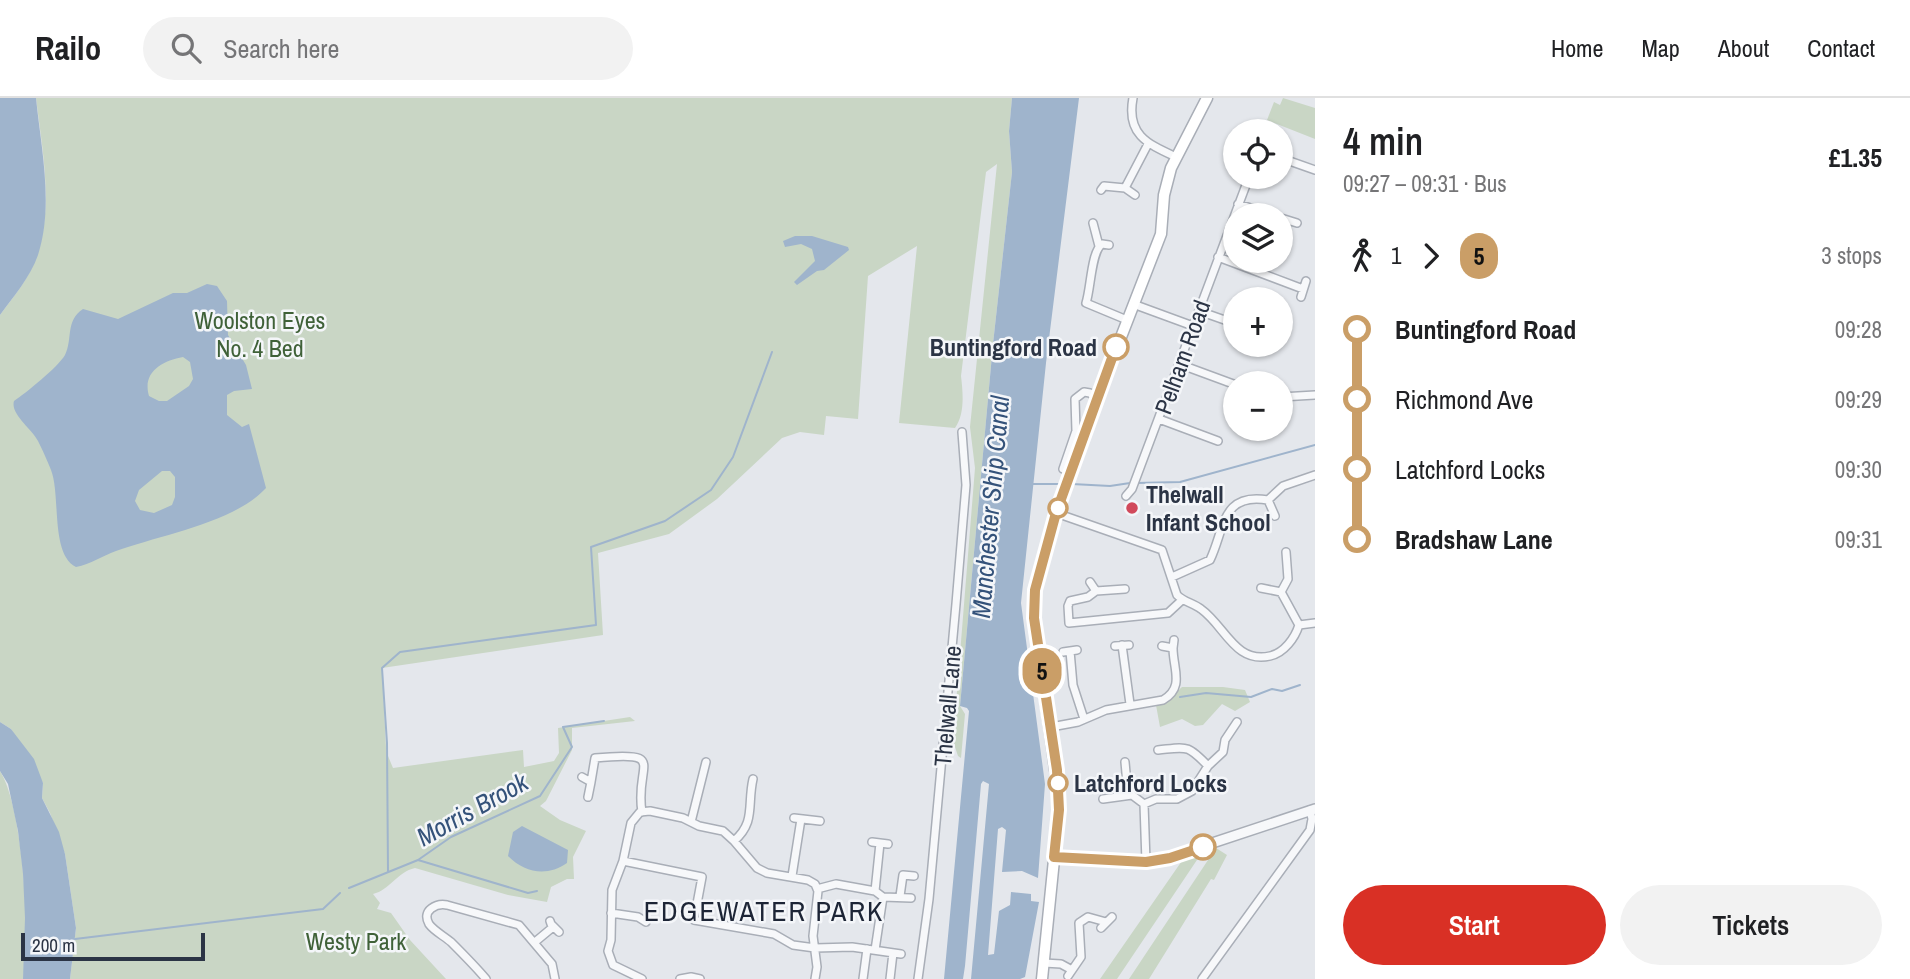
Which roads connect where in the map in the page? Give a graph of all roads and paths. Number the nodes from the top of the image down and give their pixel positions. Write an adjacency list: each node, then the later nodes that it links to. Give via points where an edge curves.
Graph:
1 (1133, 98): 3 (street, via 1134,124)
2 (1207, 98): 4 (main road)
3 (1148, 144): 4 (street); 8 (street)
4 (1176, 158): 18 (main road, via 1167,181 1161,234)
5 (1293, 162): 6 (street)
6 (1315, 170)
7 (1102, 185): 8 (street)
8 (1125, 188): 9 (street)
9 (1135, 195)
10 (1293, 222): 12 (street)
11 (1093, 223): 15 (street)
12 (1297, 223)
13 (1223, 244): 16 (street, Pelham Road)
14 (1109, 245): 15 (street)
15 (1099, 246): 21 (street, via 1094,252 1091,289 1082,302)
16 (1218, 257): 17 (street); 19 (street, Pelham Road)
17 (1303, 289)
18 (1133, 304): 21 (main road); 22 (street)
19 (1199, 311): 20 (street); 22 (street, Pelham Road)
20 (1223, 319)
21 (1127, 320): 27 (main road)
22 (1193, 326): 23 (street, Pelham Road)
23 (1179, 364): 24 (street); 28 (street, Pelham Road)
24 (1223, 380)
25 (1315, 396): 26 (street)
26 (1293, 397)
27 (1097, 399): 31 (street, via 1084,392 1075,399 1076,431); 35 (main road)
28 (1159, 419): 30 (street); 33 (street, Pelham Road)
29 (962, 432): 97 (street, Thelwall Lane, via 966,485 957,604)
30 (1218, 441)
31 (1062, 463)
32 (1315, 475): 34 (street, via 1283,486)
33 (1126, 496)
34 (1268, 500): 36 (street); 38 (street, via 1237,503 1225,516 1210,560)
35 (1056, 513): 38 (street, via 1163,550); 53 (main road, via 1033,606)
36 (1275, 516)
37 (1286, 552): 43 (street, via 1288,579)
38 (1172, 577): 44 (street)
39 (1090, 582): 42 (street)
40 (1261, 588): 43 (street)
41 (1125, 589): 42 (street)
42 (1096, 591): 44 (street, via 1070,601 1069,623 1168,614)
43 (1281, 592): 46 (street)
44 (1182, 600): 46 (street, via 1201,609 1236,648 1258,659 1278,654)
45 (1315, 623): 46 (street)
46 (1299, 625)
47 (1122, 645): 50 (street)
48 (1162, 646): 50 (street, via 1174,644 1178,676 1174,692 1163,700)
49 (1070, 651): 51 (street, via 1073,685)
50 (1130, 704): 51 (street)
51 (1084, 719): 53 (street)
52 (1237, 722): 57 (street, via 1223,752)
53 (1051, 727): 71 (main road, via 1058,790)
54 (1158, 750): 57 (street, via 1192,749)
55 (706, 762): 68 (street)
56 (1125, 762): 61 (street)
57 (1208, 766): 64 (street, via 1192,791 1177,799)
58 (582, 777): 60 (street)
59 (753, 779): 69 (street, via 747,827)
60 (591, 782): 62 (street); 66 (street, via 595,758 636,756 646,769 640,792)
61 (1132, 795): 63 (street); 64 (street)
62 (588, 797)
63 (1103, 799)
64 (1144, 804): 73 (street)
65 (1312, 810): 73 (street); 99 (street, via 1310,830)
66 (642, 812): 68 (street); 72 (street, via 631,823)
67 (820, 821): 75 (street, via 797,818)
68 (691, 822): 69 (street, via 723,831)
69 (734, 841): 75 (street, via 757,868)
70 (880, 843): 77 (street)
71 (1054, 857): 73 (street); 88 (main road)
72 (623, 861): 81 (street, via 612,890); 86 (street, via 702,877 694,920 774,934 793,945)
73 (1146, 862)
74 (914, 876): 78 (street, via 904,875)
75 (792, 877): 76 (street, via 808,880)
76 (817, 889): 77 (street, via 835,884); 86 (street)
77 (875, 891): 79 (street)
78 (901, 896): 79 (street); 80 (street)
79 (883, 897): 87 (street)
80 (911, 898)
81 (611, 913): 82 (street); 91 (street, via 610,961)
82 (646, 922)
83 (1106, 922): 88 (street, via 1088,918 1079,923 1082,951 1070,973 1060,964)
84 (554, 927): 85 (street)
85 (535, 942): 89 (street, via 514,923 447,905 432,907 429,924); 90 (street, via 552,964)
86 (815, 948): 87 (street); 94 (street)
87 (871, 949): 95 (street); 96 (street, via 897,953)
88 (1044, 963): 98 (main road)
89 (486, 979)
90 (555, 979)
91 (642, 979)
92 (680, 979): 93 (street)
93 (699, 979)
94 (815, 979)
95 (863, 979)
96 (890, 979)
97 (918, 979)
98 (1042, 979)
99 (1202, 979)

